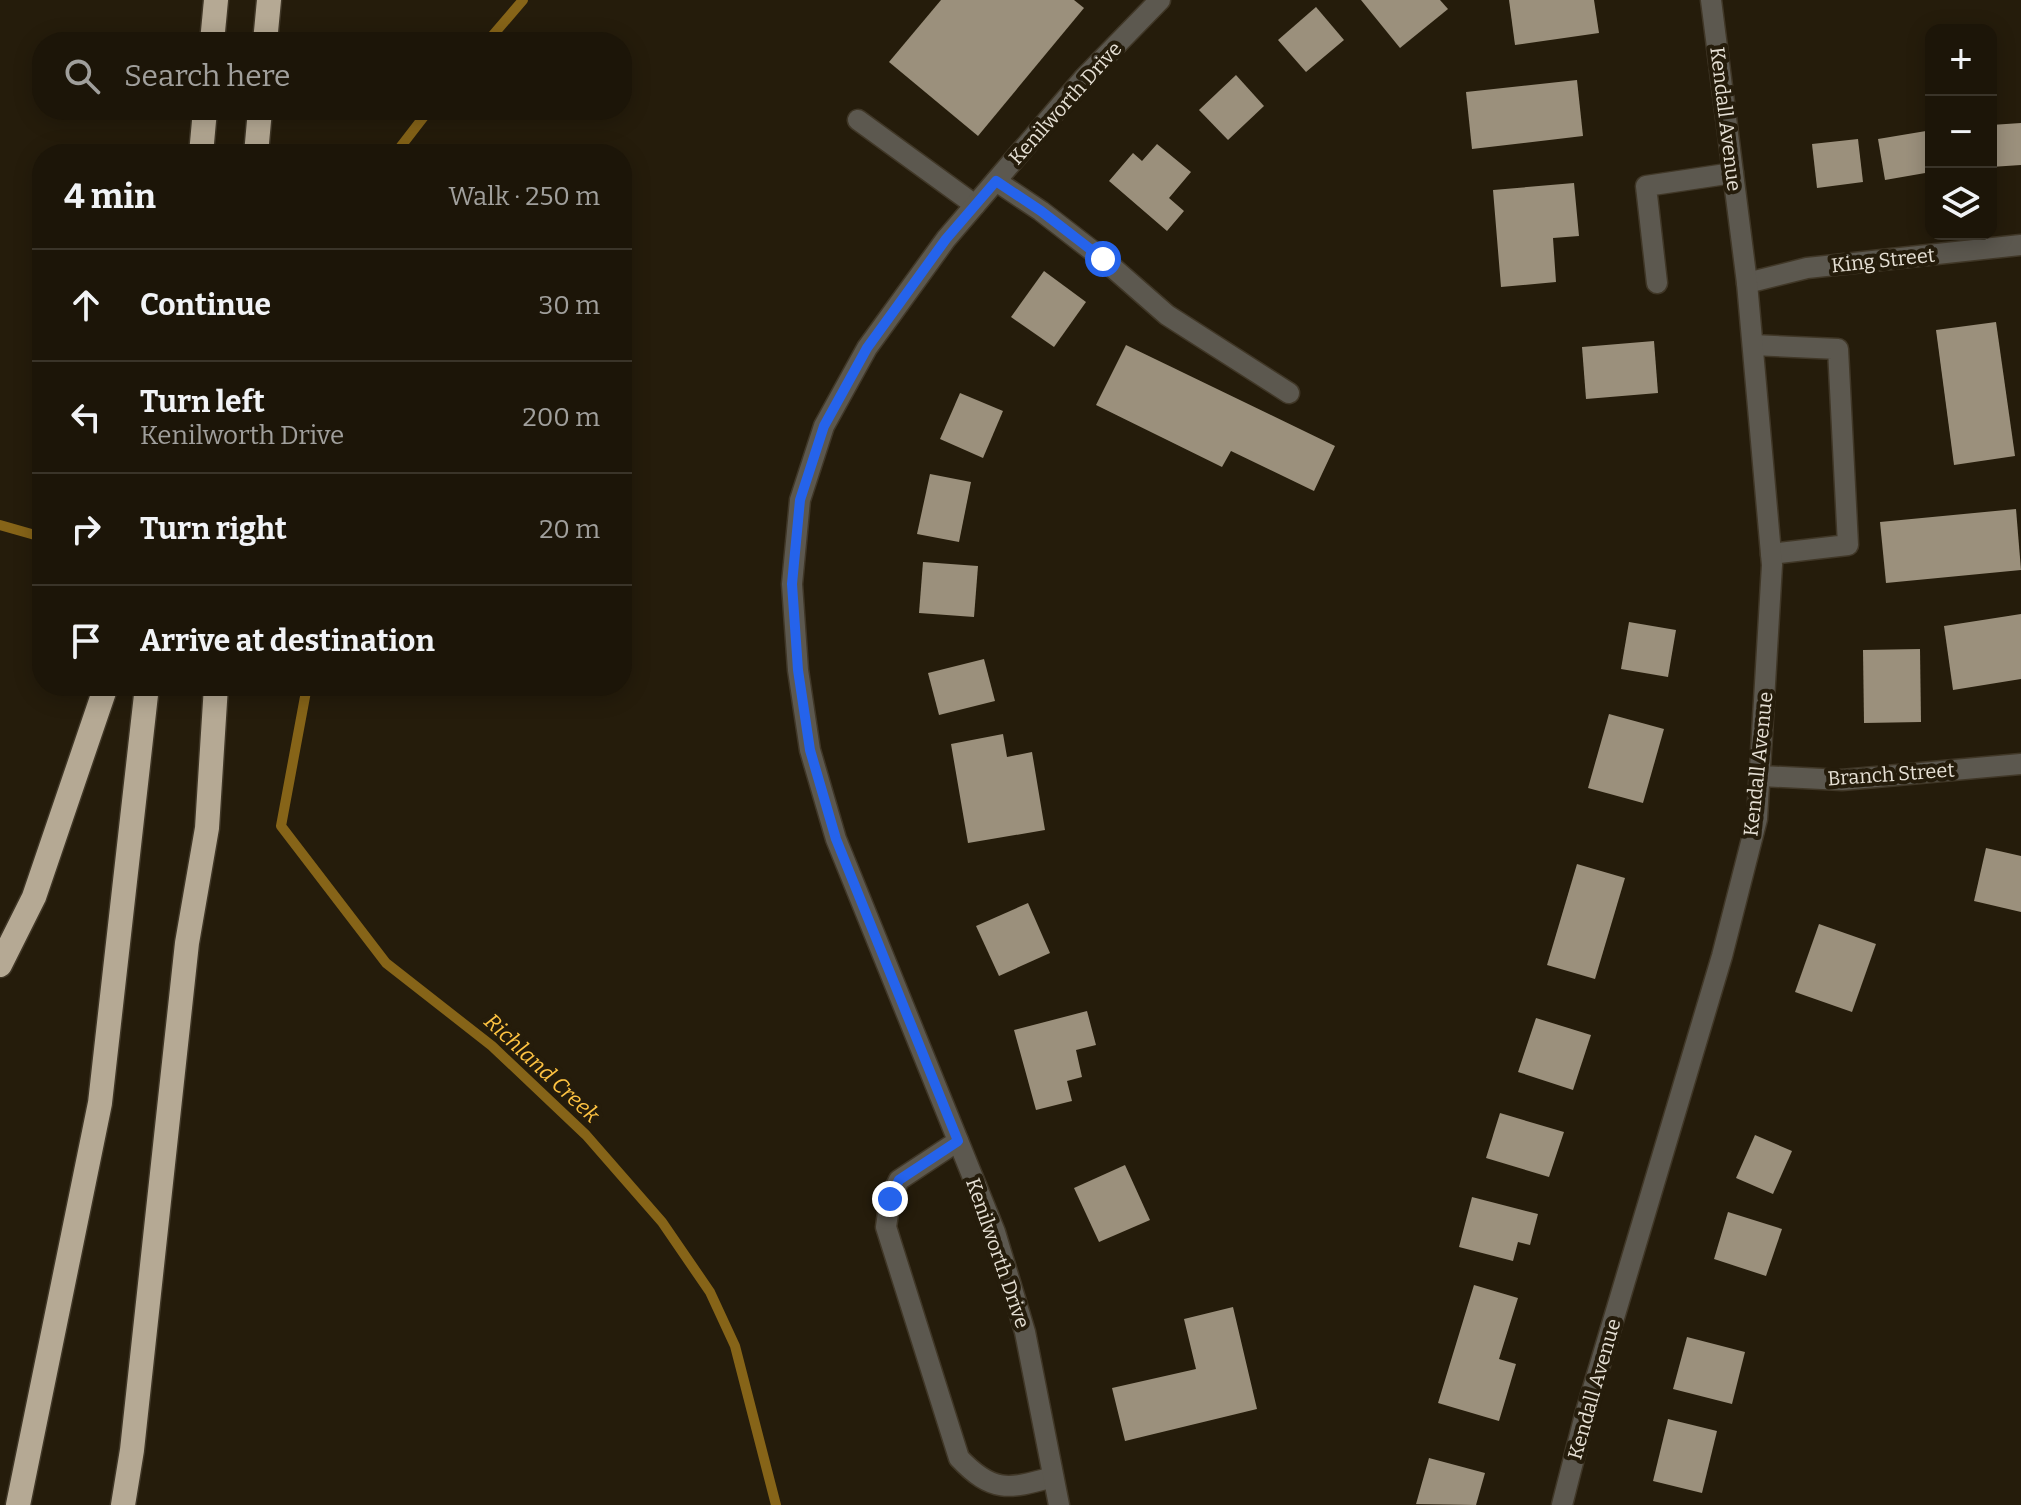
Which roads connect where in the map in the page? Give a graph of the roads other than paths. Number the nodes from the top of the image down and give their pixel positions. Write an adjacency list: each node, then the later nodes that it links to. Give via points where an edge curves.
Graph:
1 (216, 0): 5 (highway)
2 (269, 0): 6 (highway)
3 (1160, 0): 13 (street, Kenilworth Drive)
4 (1711, 0): 12 (street, Kendall Avenue)
5 (213, 32)
6 (266, 32)
7 (204, 120): 10 (highway)
8 (259, 120): 11 (highway)
9 (858, 120): 14 (street)
10 (202, 144)
11 (257, 144)
12 (1733, 173): 16 (street, via 1646,186); 17 (street, Kendall Avenue)
13 (996, 181): 14 (street, Kenilworth Drive); 19 (street, via 1103,259 1167,315)
14 (975, 205): 27 (street, Kenilworth Drive, via 867,348 824,426 800,500 792,584 810,750 836,839)
15 (2021, 245): 17 (street, King Street, via 1807,268)
16 (1657, 283)
17 (1747, 283): 18 (street, Kendall Avenue)
18 (1753, 345): 20 (street, Kendall Avenue); 20 (street, via 1838,349 1848,545)
19 (1289, 393)
20 (1771, 554): 25 (street, Kendall Avenue)
21 (103, 696): 26 (highway, via 34,897)
22 (146, 696): 29 (highway, via 100,1103)
23 (215, 696): 30 (highway, via 207,828 187,943)
24 (2021, 764): 25 (street, Branch Street, via 1842,780)
25 (1761, 776): 32 (street, Kendall Avenue, via 1757,819 1722,956)
26 (0, 965)
27 (958, 1141): 28 (street, Kenilworth Drive, via 995,1232 1025,1332); 28 (street, via 899,1180 886,1227 959,1458 976,1476 1012,1488)
28 (1053, 1477): 31 (street, Kenilworth Drive)
29 (18, 1505)
30 (123, 1505)
31 (1059, 1505)
32 (1562, 1505)

